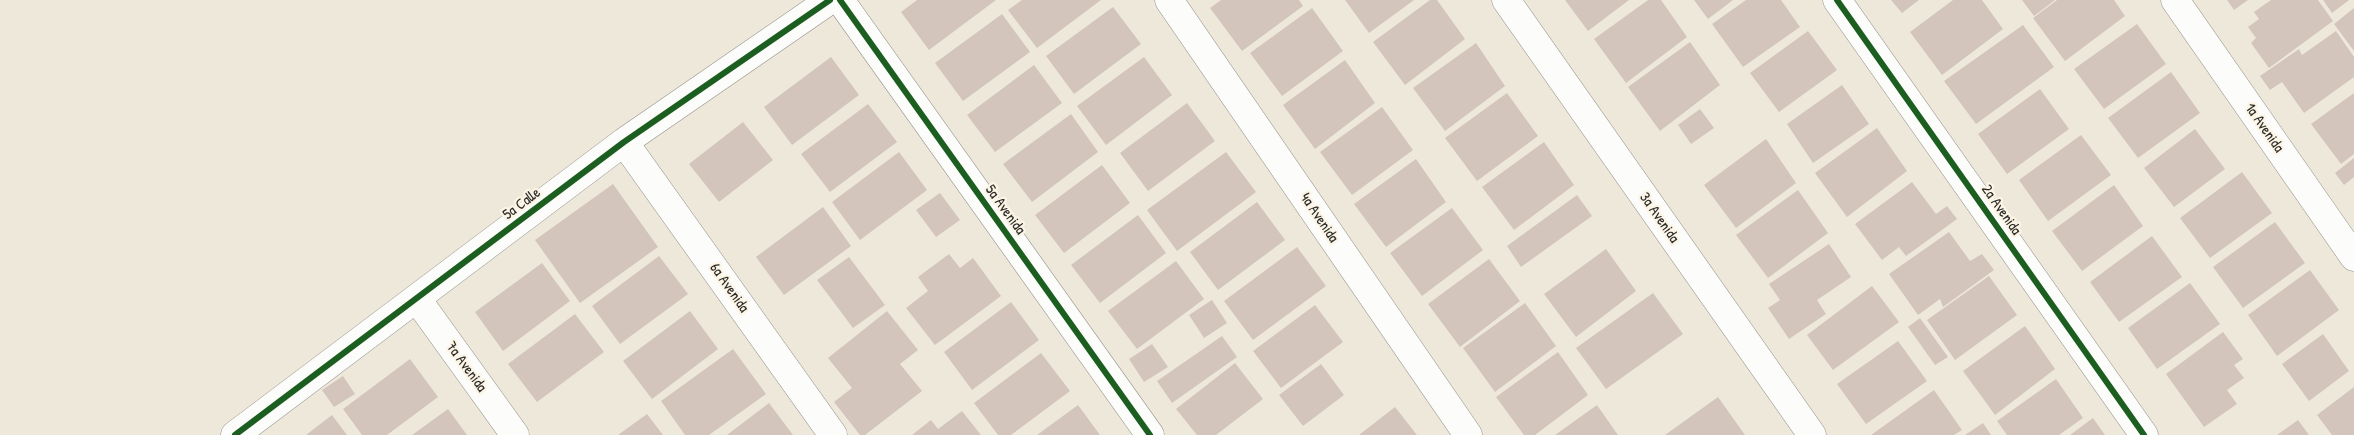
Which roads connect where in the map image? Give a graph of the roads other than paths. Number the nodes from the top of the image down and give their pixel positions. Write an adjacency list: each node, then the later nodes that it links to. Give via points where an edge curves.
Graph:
1 (830, 0): 7 (street, 5a Calle)
2 (840, 0): 13 (street, 5a Avenida)
3 (1170, 0): 14 (street, 4a Avenida)
4 (1506, 0): 15 (street, 3a Avenida)
5 (1837, 0): 16 (street, 2a Avenida)
6 (2175, 0): 8 (street, 1a Avenida)
7 (624, 142): 9 (street, 5a Calle); 12 (street, 6a Avenida)
8 (2354, 256)
9 (417, 299): 10 (street, 5a Calle); 11 (street, 7a Avenida)
10 (235, 435)
11 (515, 435)
12 (833, 435)
13 (1150, 435)
14 (1468, 435)
15 (1812, 435)
16 (2144, 435)

